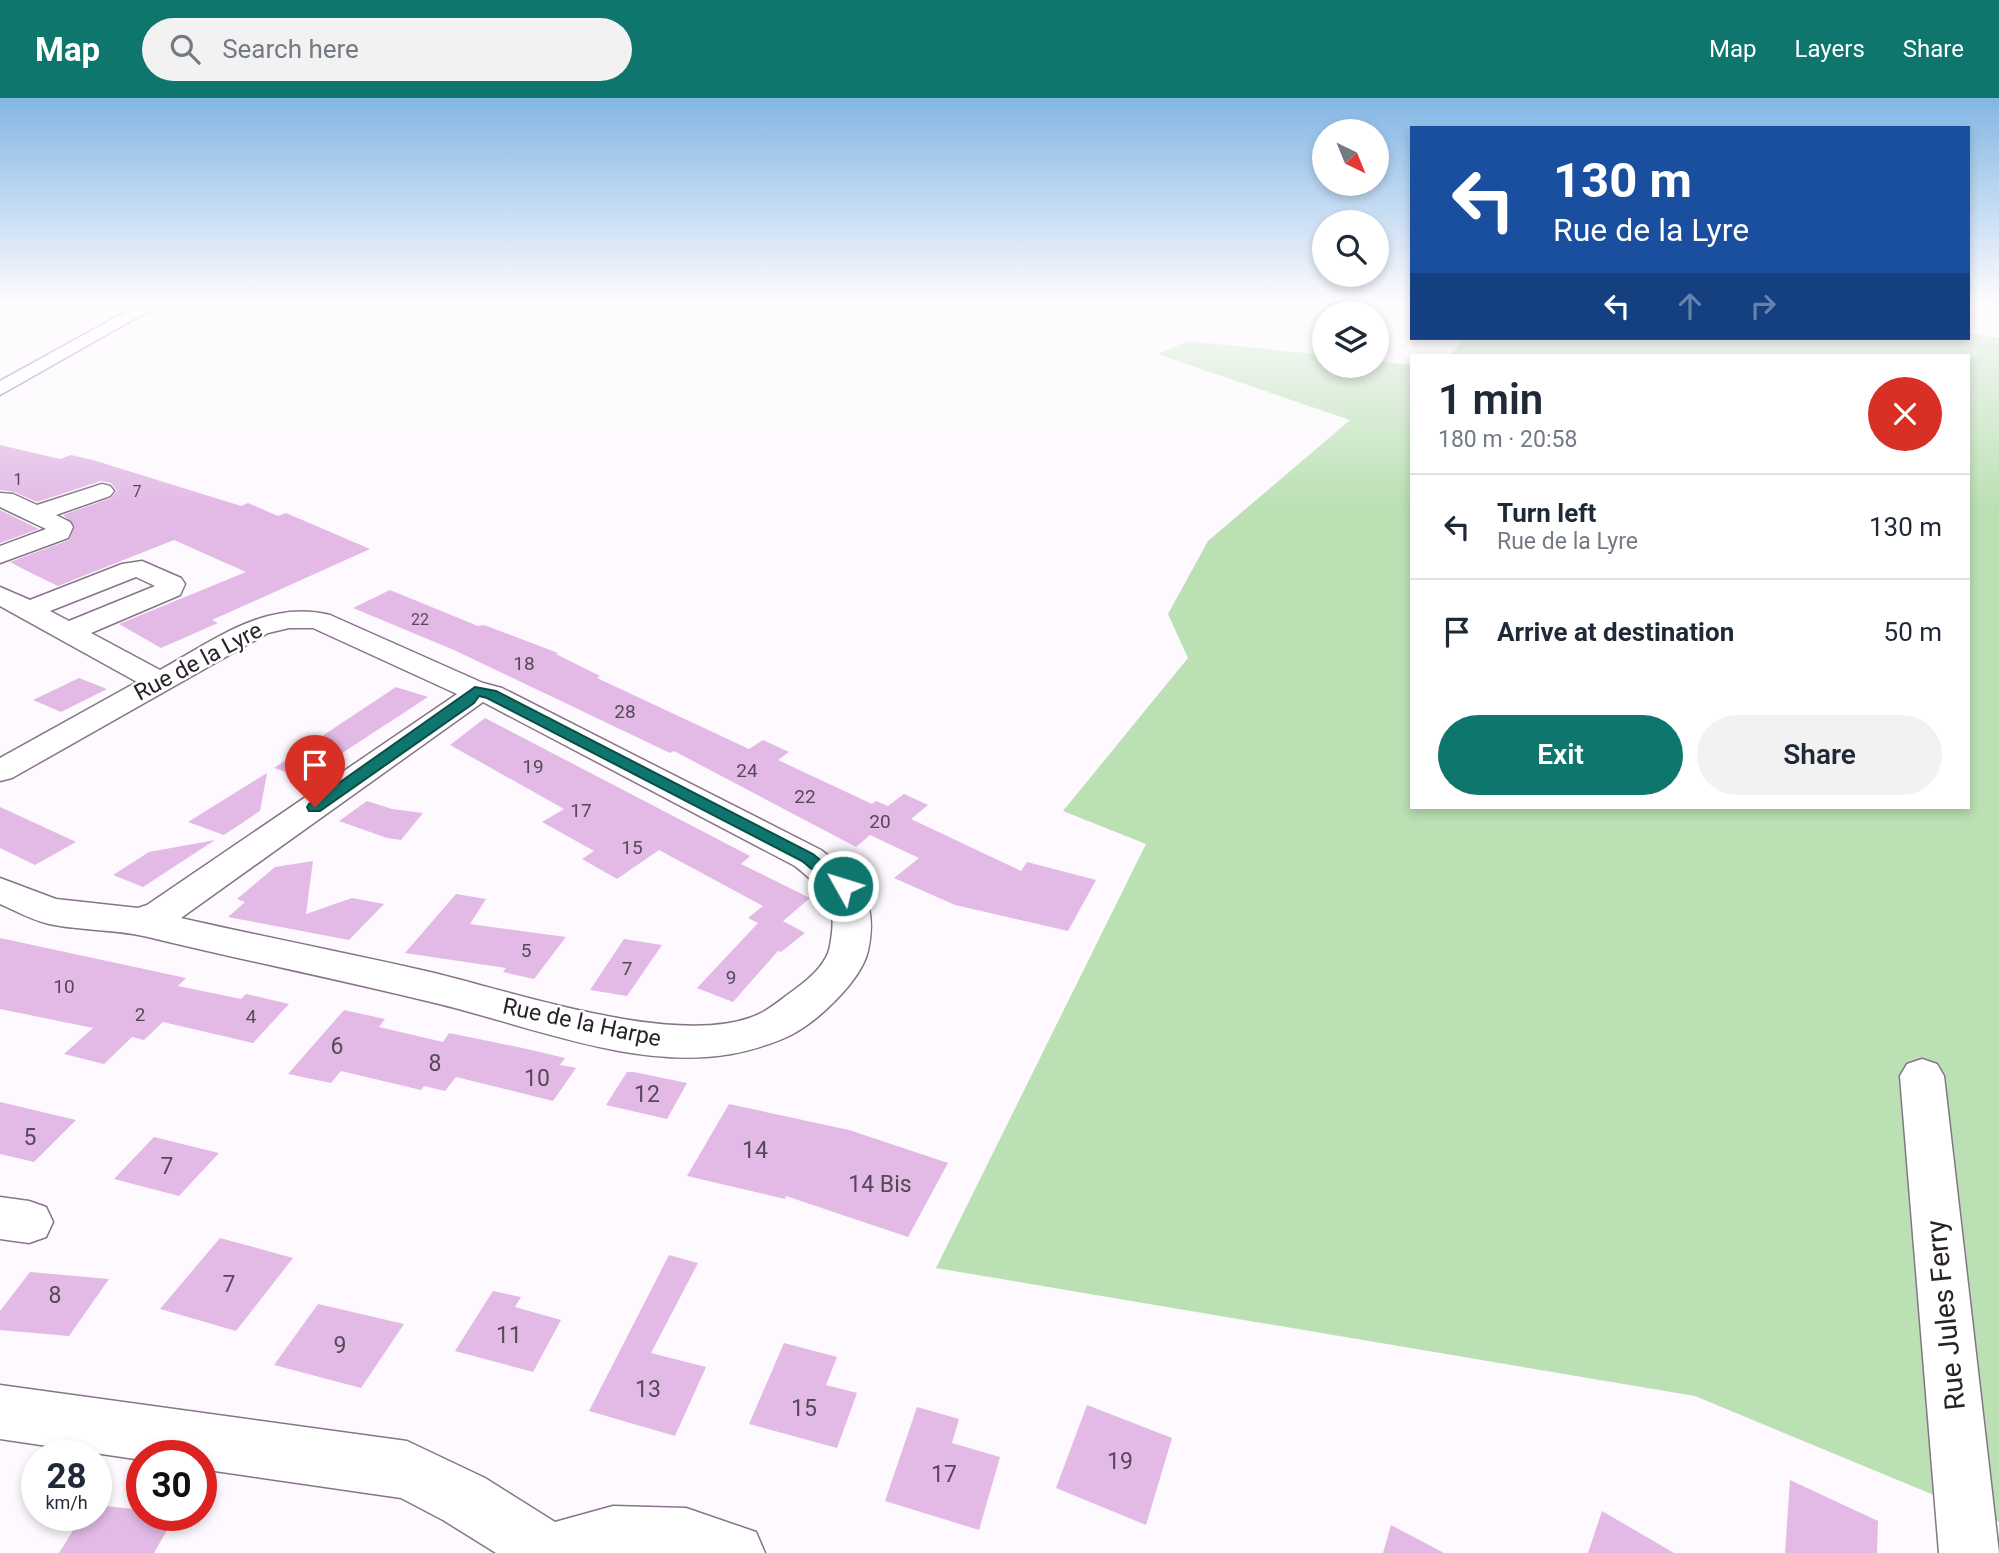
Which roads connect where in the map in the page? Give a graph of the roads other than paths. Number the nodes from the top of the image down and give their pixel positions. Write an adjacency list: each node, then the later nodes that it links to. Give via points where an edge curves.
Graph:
1 (29, 373): 2 (street)
2 (0, 389)
3 (102, 491): 5 (street)
4 (0, 500): 5 (street)
5 (35, 514): 6 (street, via 61,527 59,533)
6 (0, 555)
7 (0, 595): 8 (street)
8 (29, 610): 9 (street); 9 (street, via 131,570 142,569 172,584 170,589)
9 (68, 632): 10 (street)
10 (158, 681): 11 (street, Rue de la Lyre, via 258,627 303,617); 12 (street, Rue de la Lyre)
11 (475, 691): 14 (street, via 469,700 160,914); 14 (street, Rue de la Harpe, via 491,694 808,858 843,886 855,915 848,955 829,981 801,1010 751,1033 692,1042 644,1039)
12 (0, 771)
13 (0, 890): 14 (street, via 50,911)
14 (141, 922)
15 (1922, 1076): 19 (street, Rue Jules Ferry)
16 (0, 1412): 17 (street, via 407,1470)
17 (551, 1553): 18 (street, via 613,1536 686,1538)
18 (735, 1553)
19 (1969, 1553)

